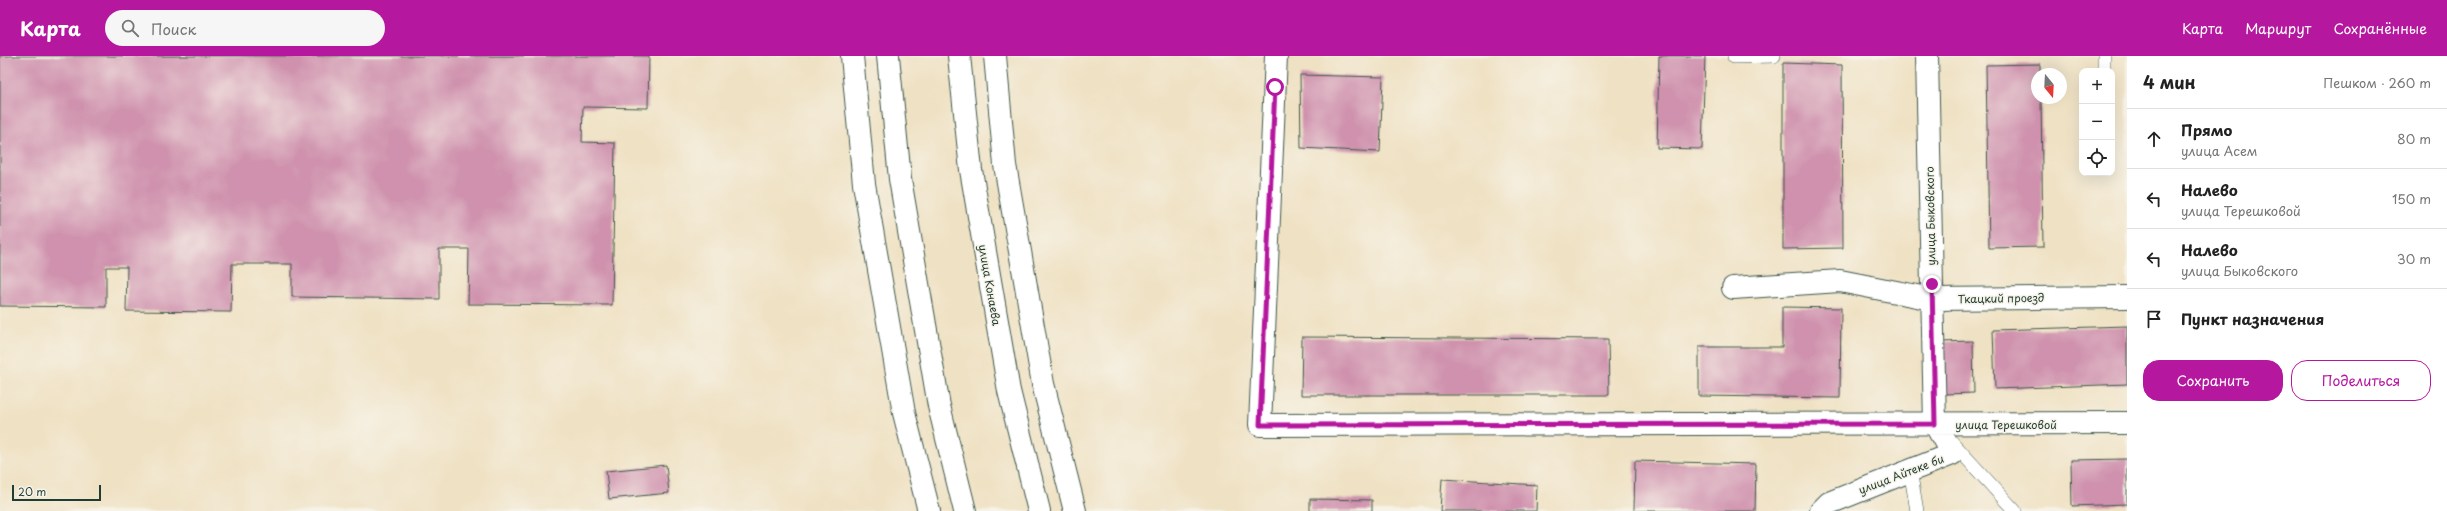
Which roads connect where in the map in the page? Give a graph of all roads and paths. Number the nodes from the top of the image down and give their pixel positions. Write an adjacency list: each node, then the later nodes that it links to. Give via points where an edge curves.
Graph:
1 (852, 56): 17 (street, via 864,184 904,413)
2 (888, 56): 18 (street, via 900,179 939,406)
3 (959, 56): 19 (street, улица Конаева, via 970,170 1009,391)
4 (995, 56): 20 (street, via 1005,165 1043,384)
5 (1276, 56): 15 (street, улица Терешковой, via 1260,425)
6 (1774, 56): 9 (lane)
7 (1927, 56): 13 (street, улица Быковского)
8 (2104, 56): 10 (lane)
9 (1734, 57)
10 (2104, 68)
11 (1733, 288): 13 (street, Ткацкий проезд, via 1840,281)
12 (2127, 297): 13 (street, Ткацкий проезд)
13 (1932, 299): 15 (street, улица Быковского)
14 (2127, 423): 15 (street, улица Терешковой)
15 (1935, 424): 16 (street, улица Айтеке би, via 1952,454); 23 (lane)
16 (1910, 470): 21 (street, улица Айтеке би, via 1829,503); 22 (lane)
17 (928, 511)
18 (965, 511)
19 (1039, 511)
20 (1075, 511)
21 (1821, 511)
22 (1917, 511)
23 (2015, 511)

